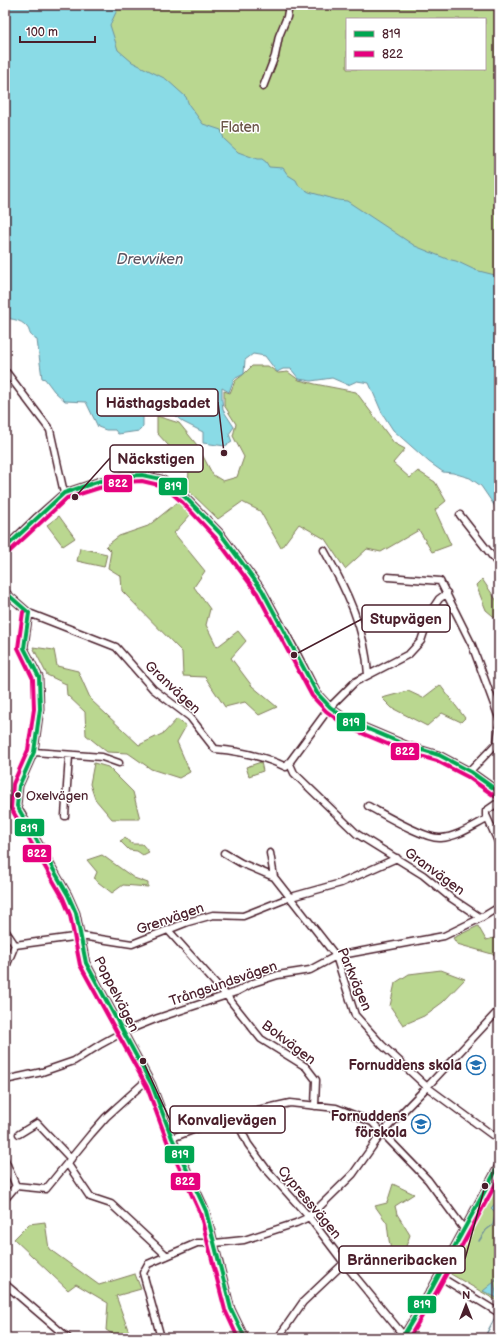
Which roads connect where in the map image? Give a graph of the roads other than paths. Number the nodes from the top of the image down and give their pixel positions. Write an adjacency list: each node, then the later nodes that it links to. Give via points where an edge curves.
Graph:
1 (289, 5): 2 (street, via 275,56)
2 (263, 87)
3 (7, 373): 4 (street, via 50,430)
4 (64, 493): 6 (street); 14 (street, via 122,476 142,475 161,479 170,484 220,533 262,590 317,693)
5 (460, 514): 8 (street)
6 (5, 548)
7 (324, 550): 13 (street, via 339,576 360,626 368,662)
8 (499, 565)
9 (388, 577): 11 (street, via 440,581)
10 (5, 592): 12 (street, Granvägen)
11 (447, 593): 13 (street, via 431,611 421,641 409,654); 15 (street, via 472,644)
12 (29, 613): 17 (street, Poppelvägen, via 24,648 39,677 40,709); 20 (street, Granvägen, via 116,647 153,689 190,717 215,749 235,750)
13 (368, 675): 14 (street, via 355,682)
14 (330, 707): 20 (street); 21 (street, via 349,721 406,745 439,755)
15 (499, 718)
16 (499, 727): 21 (street, via 497,743)
17 (34, 752): 18 (street); 24 (street, Poppelvägen, via 19,786)
18 (69, 756): 19 (street, via 102,757); 27 (street)
19 (119, 763)
20 (288, 764): 32 (street, Granvägen, via 294,773 357,834)
21 (470, 771): 22 (street)
22 (499, 792)
23 (5, 795): 24 (street)
24 (18, 796): 39 (street, Poppelvägen, via 17,806 68,895 76,913)
25 (499, 802): 28 (street, via 486,811)
26 (368, 806): 28 (street, via 431,837 454,835)
27 (65, 816)
28 (487, 819): 29 (street)
29 (499, 844)
30 (224, 853): 33 (street, Parkvägen)
31 (270, 853): 33 (street, Parkvägen)
32 (397, 858): 34 (street, Grenvägen, via 341,883); 36 (street, Granvägen)
33 (274, 877): 34 (street, Parkvägen)
34 (290, 897): 38 (street, Grenvägen, via 243,916 213,915); 41 (street, Parkvägen)
35 (499, 908): 36 (street, Trångsundsvägen)
36 (481, 918): 41 (street, Trångsundsvägen, via 444,936)
37 (5, 930): 40 (street)
38 (168, 930): 39 (street, Grenvägen, via 132,944); 43 (street, Bokvägen)
39 (81, 936): 40 (street, Grenvägen); 45 (street, Poppelvägen, via 86,963)
40 (15, 945): 42 (street)
41 (336, 956): 43 (street, Trångsundsvägen, via 310,970 253,983); 48 (street, Parkvägen, via 355,1015 382,1045)
42 (5, 970)
43 (226, 995): 45 (street, Trångsundsvägen); 49 (street, Bokvägen, via 261,1039 306,1067 316,1080)
44 (499, 1010): 48 (street)
45 (123, 1032): 46 (street, Poppelvägen); 47 (street, Trångsundsvägen, via 74,1061 42,1072)
46 (148, 1079): 53 (street, Poppelvägen); 56 (street, via 106,1117)
47 (5, 1080)
48 (427, 1087): 51 (street); 54 (street, Parkvägen)
49 (315, 1106): 50 (street, via 290,1103); 51 (street, via 336,1108 372,1122)
50 (234, 1116): 53 (street); 60 (street, Cypressvägen, via 248,1144 267,1170)
51 (382, 1133): 60 (street, via 354,1174); 61 (street, via 428,1180)
52 (19, 1134): 56 (street, via 37,1123)
53 (172, 1138): 62 (street, Poppelvägen, via 206,1211)
54 (499, 1140)
55 (5, 1160): 58 (street)
56 (69, 1161): 58 (street, via 46,1189); 63 (street, via 90,1197 111,1204)
57 (499, 1165): 61 (street)
58 (16, 1186): 59 (street)
59 (5, 1199)
60 (309, 1216): 62 (street, via 296,1223 244,1240); 64 (street, Cypressvägen)
61 (464, 1229): 65 (street)
62 (215, 1243): 63 (street, via 197,1243); 71 (street, Poppelvägen, via 231,1309)
63 (167, 1256): 70 (street, via 148,1264 143,1273)
64 (344, 1263): 68 (street, Cypressvägen); 72 (street, via 303,1302)
65 (438, 1276): 67 (street); 68 (street)
66 (5, 1284): 69 (street)
67 (499, 1313)
68 (403, 1337)
69 (68, 1338)
70 (161, 1338)
71 (245, 1338)
72 (278, 1338)

